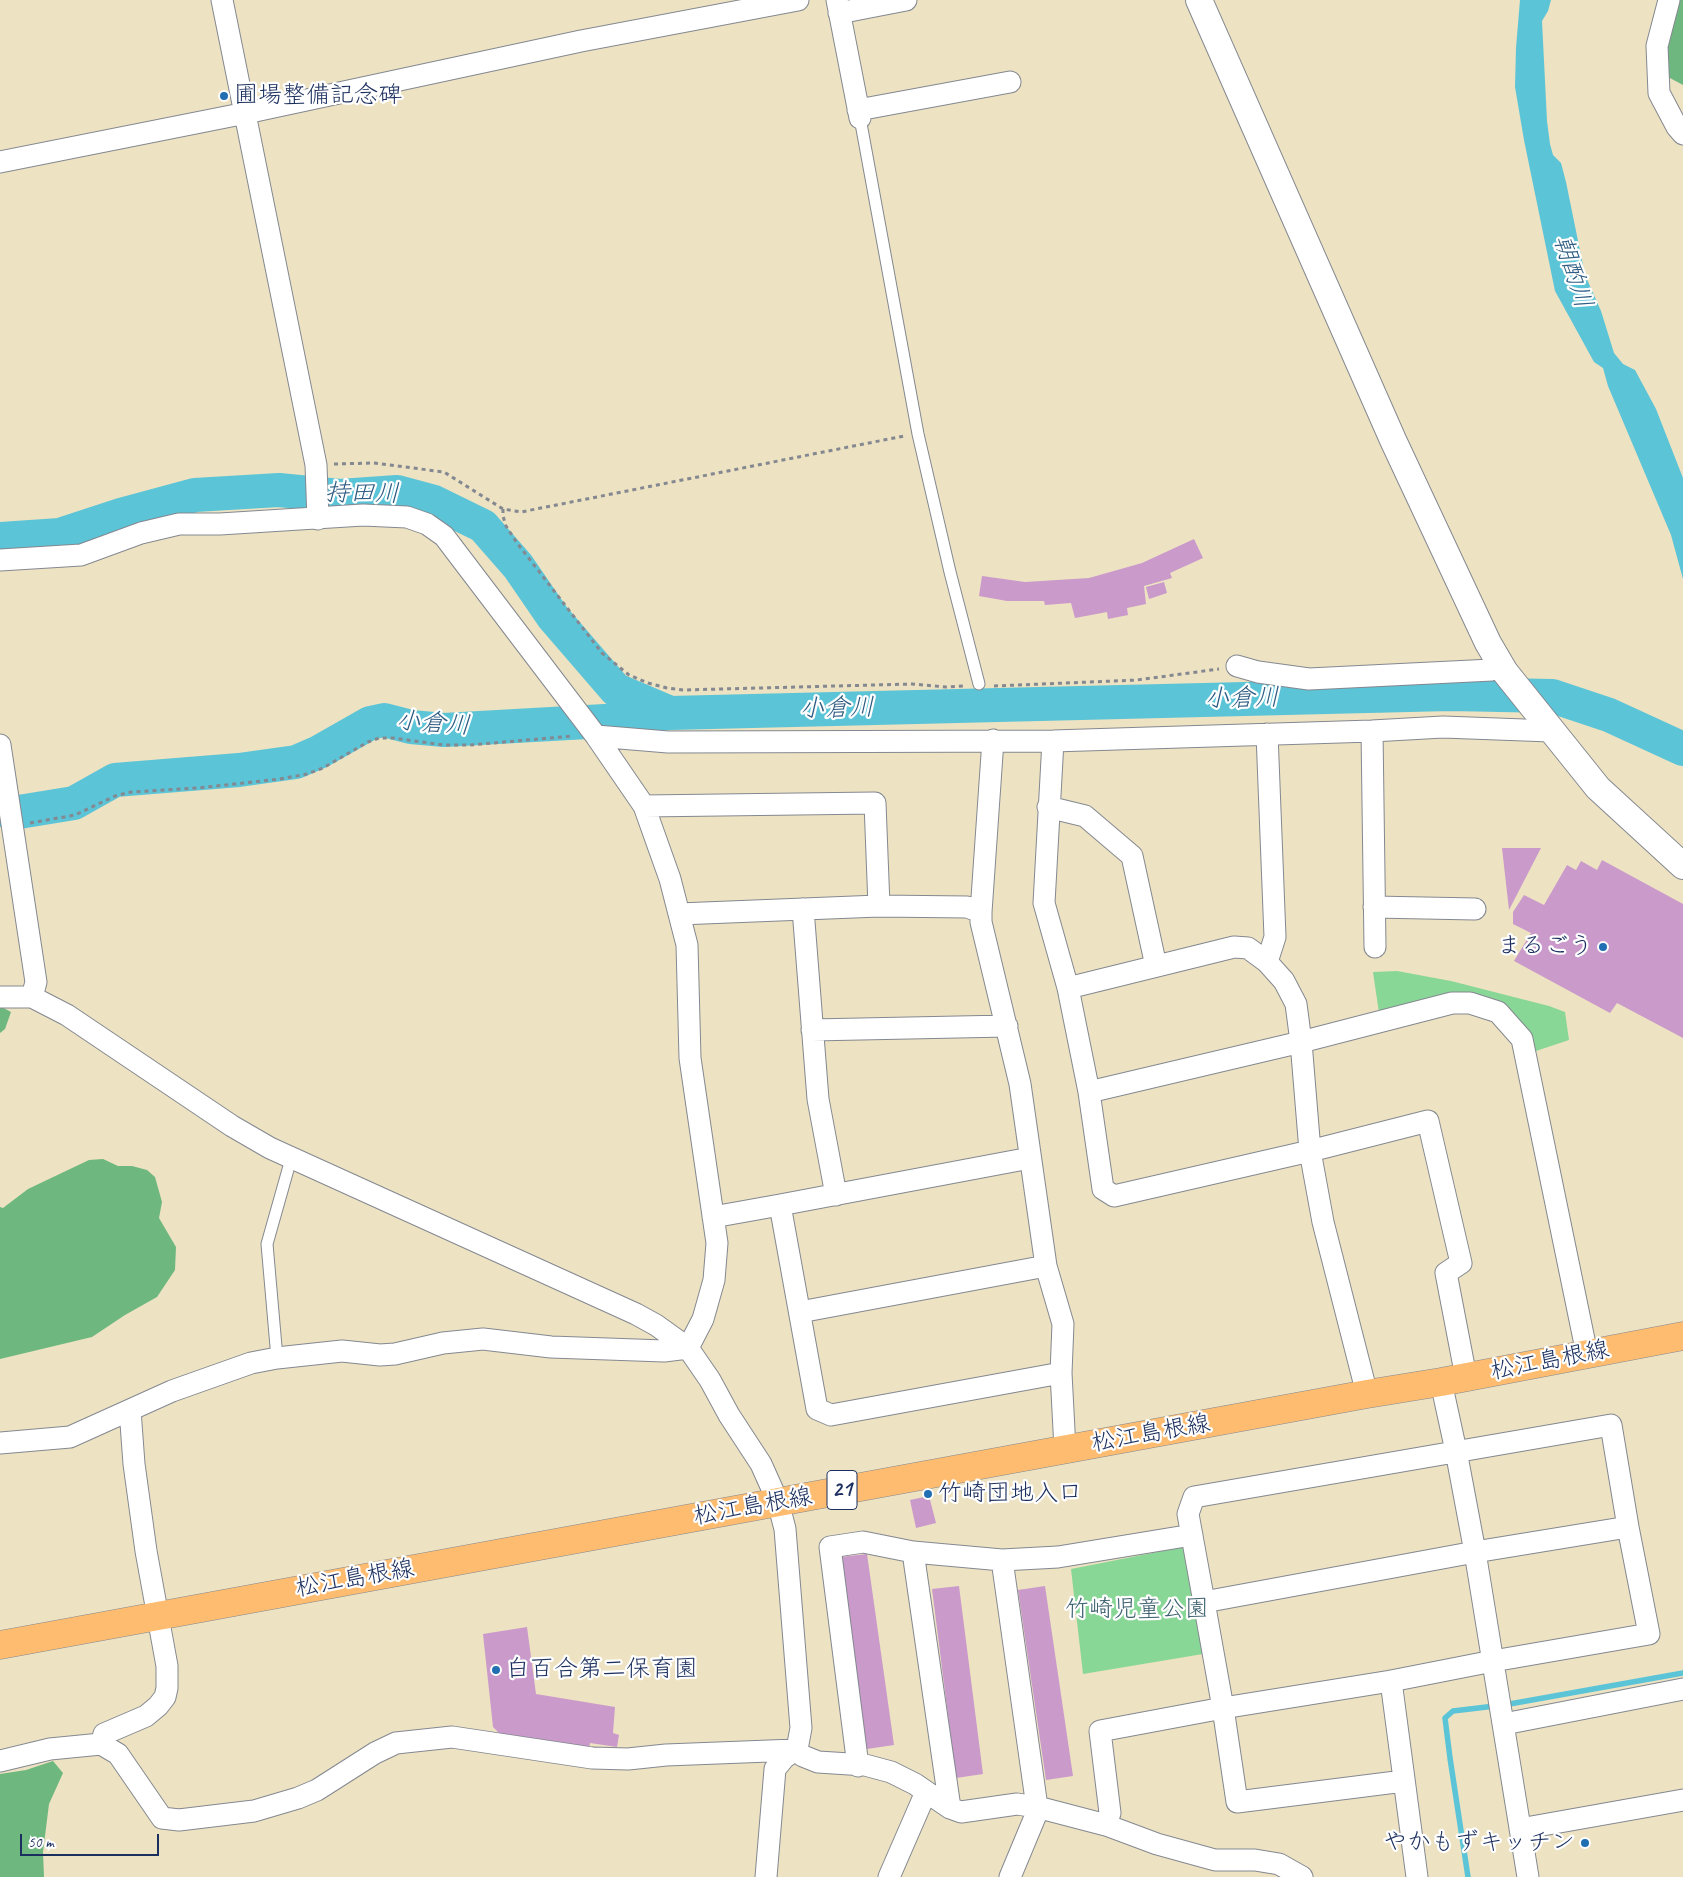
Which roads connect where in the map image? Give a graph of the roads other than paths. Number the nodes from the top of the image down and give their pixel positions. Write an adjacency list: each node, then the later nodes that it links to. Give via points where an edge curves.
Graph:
1 (222, 0): 8 (street)
2 (798, 0): 8 (street, via 581,41)
3 (906, 0): 6 (street)
4 (1198, 0): 15 (street)
5 (1669, 0): 10 (street, via 1657,46 1659,93 1676,127)
6 (838, 6): 9 (street)
7 (1010, 82): 9 (street)
8 (246, 113): 11 (street); 12 (street, via 316,468)
9 (859, 114): 16 (lane, via 918,434)
10 (1683, 134)
11 (0, 162)
12 (318, 516): 13 (street, via 179,524 141,533 81,555); 19 (street, via 407,517 427,524 444,536)
13 (0, 560)
14 (1237, 666): 15 (street, via 1309,680)
15 (1499, 671): 17 (street)
16 (979, 684)
17 (1547, 725): 18 (street); 26 (street, via 1598,788)
18 (1372, 731): 20 (street); 28 (street)
19 (594, 734): 21 (street, via 668,742); 24 (street)
20 (1268, 734): 22 (street); 34 (street, via 1275,937)
21 (993, 740): 22 (street); 31 (street)
22 (1053, 741): 25 (street)
23 (0, 746): 38 (street, via 36,982)
24 (644, 806): 27 (street, via 875,803); 32 (street, via 670,878)
25 (1048, 808): 35 (street, via 1085,816 1132,856); 36 (street, via 1044,903)
26 (1683, 866)
27 (879, 906): 29 (street); 31 (street, via 968,907)
28 (1374, 907): 30 (street); 33 (street)
29 (803, 909): 32 (street); 40 (street)
30 (1475, 909)
31 (981, 912): 39 (street, via 980,922)
32 (679, 914): 48 (street, via 687,945 690,1058)
33 (1375, 947)
34 (1267, 962): 35 (street, via 1248,948 1234,947); 41 (street, via 1284,981 1296,1004)
35 (1156, 966): 36 (street)
36 (1068, 988): 42 (street)
37 (0, 997): 38 (street)
38 (32, 997): 45 (street, via 67,1015 232,1126)
39 (1007, 1026): 40 (street); 44 (street, via 1020,1084)
40 (812, 1030): 46 (street, via 818,1099)
41 (1301, 1042): 42 (street); 43 (street); 53 (street, via 1452,1003 1470,1003 1498,1012 1522,1039)
42 (1089, 1092): 43 (street, via 1103,1189 1114,1196)
43 (1310, 1151): 56 (street, via 1428,1121 1461,1263 1446,1273); 57 (street, via 1323,1222)
44 (1030, 1158): 46 (street); 49 (street)
45 (291, 1159): 52 (street, via 636,1314); 54 (lane, via 267,1244)
46 (836, 1195): 47 (street)
47 (780, 1205): 48 (street); 50 (street)
48 (713, 1217): 52 (street, via 717,1243 714,1280 703,1319)
49 (1046, 1266): 50 (street); 55 (street, via 1062,1324)
50 (800, 1312): 55 (street, via 817,1409 831,1415)
51 (1683, 1336): 53 (main road, 松江島根線 / 21)
52 (688, 1348): 54 (street, via 551,1347 483,1339 443,1343 395,1354 342,1351); 62 (street, via 761,1464)
53 (1587, 1354): 56 (main road, 松江島根線 / 21)
54 (277, 1358): 58 (street, via 218,1374)
55 (1061, 1373): 60 (street)
56 (1453, 1379): 57 (main road, 松江島根線 / 21); 61 (street)
57 (1367, 1394): 60 (main road, 松江島根線 / 21)
58 (130, 1410): 59 (street, via 70,1437); 69 (street, via 134,1464)
59 (0, 1443)
60 (1065, 1450): 62 (main road, 松江島根線 / 21)
61 (1456, 1451): 63 (street, via 1611,1425); 64 (street, via 1194,1497 1188,1514); 66 (street)
62 (778, 1502): 69 (main road, 松江島根線 / 21); 77 (street, via 785,1529 801,1728)
63 (1628, 1527): 66 (street); 71 (street, via 1649,1634)
64 (1192, 1535): 67 (street, via 1058,1557); 68 (street)
65 (913, 1552): 67 (street); 79 (street, via 863,1542 830,1547); 84 (street)
66 (1475, 1552): 68 (street); 71 (street)
67 (1002, 1560): 83 (street)
68 (1204, 1602): 74 (street)
69 (158, 1615): 70 (main road, 松江島根線 / 21); 76 (street, via 168,1677 165,1697 146,1716 104,1734)
70 (0, 1645)
71 (1493, 1660): 72 (street); 75 (street)
72 (1391, 1681): 74 (street); 80 (street)
73 (1683, 1689): 75 (street)
74 (1223, 1708): 80 (street, via 1237,1802); 85 (street, via 1100,1731 1110,1813)
75 (1504, 1724): 86 (street)
76 (101, 1744): 77 (street, via 118,1754 162,1818 179,1820 254,1811 298,1798 396,1743 452,1737 592,1758 628,1759); 78 (street, via 50,1749)
77 (795, 1750): 79 (street, via 818,1762); 88 (street, via 775,1769)
78 (0, 1761)
79 (858, 1766): 81 (street, via 878,1767)
80 (1404, 1781): 92 (street)
81 (926, 1792): 84 (street); 89 (street)
82 (1683, 1800): 86 (street)
83 (1037, 1807): 84 (street, via 1017,1804 971,1812); 85 (street); 90 (street)
84 (950, 1808)
85 (1106, 1825): 87 (street)
86 (1520, 1828): 93 (street)
87 (1220, 1868): 91 (street, via 1255,1860 1279,1864)
88 (766, 1877)
89 (889, 1877)
90 (1010, 1877)
91 (1302, 1877)
92 (1417, 1877)
93 (1528, 1877)

